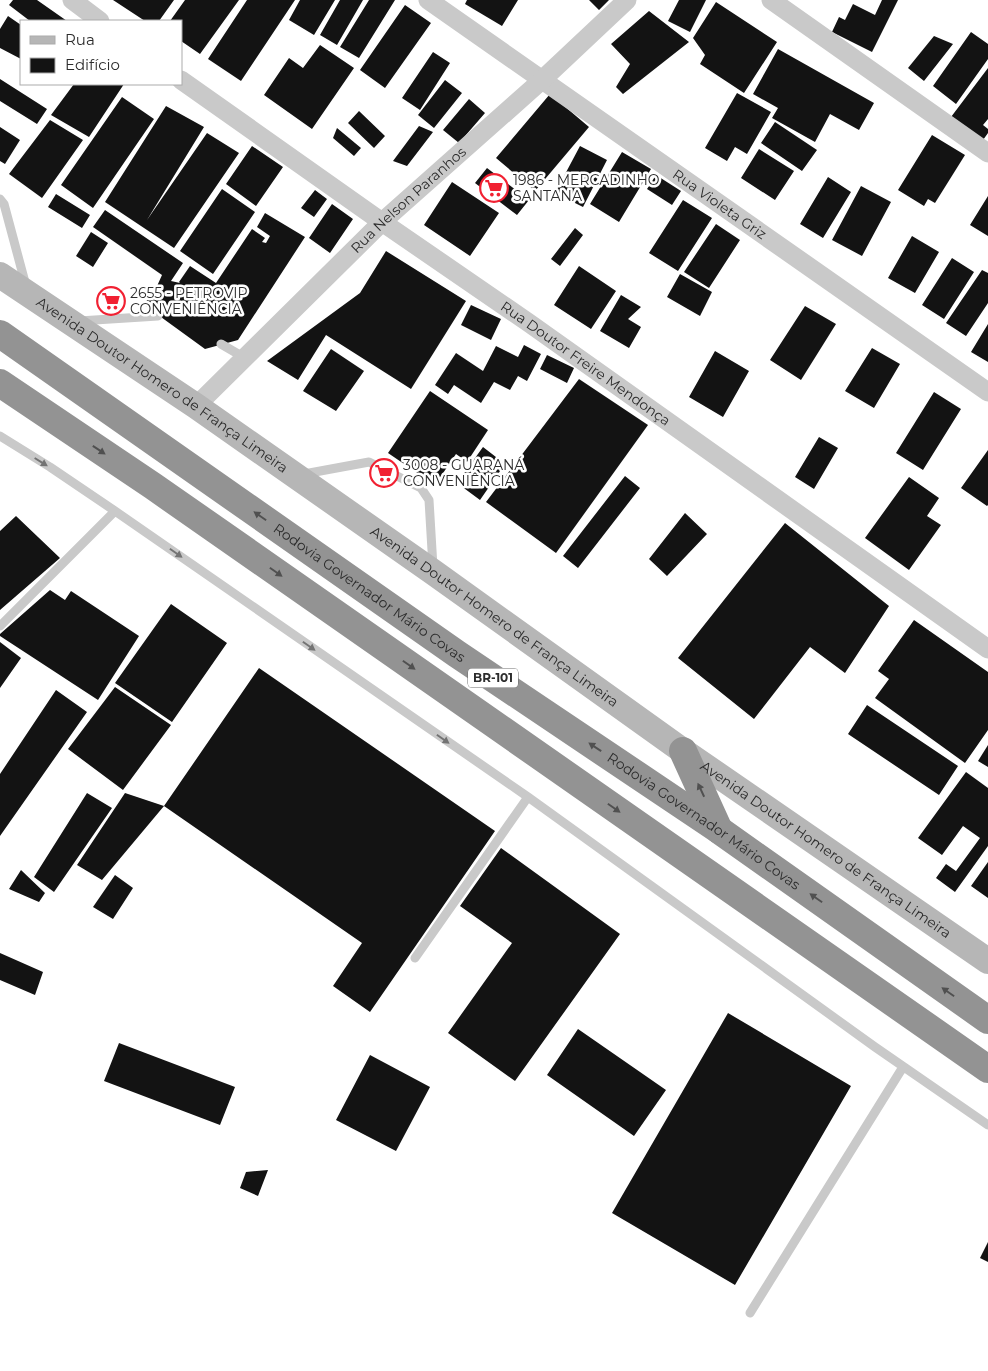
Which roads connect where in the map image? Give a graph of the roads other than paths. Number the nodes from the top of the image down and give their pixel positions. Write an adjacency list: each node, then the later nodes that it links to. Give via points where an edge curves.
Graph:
1 (72, 0): 5 (street)
2 (428, 0): 6 (street, Rua Violeta Griz)
3 (627, 0): 6 (street, Rua Nelson Paranhos)
4 (771, 0): 8 (street)
5 (99, 20)
6 (542, 80): 10 (street, Rua Nelson Paranhos); 19 (street, Rua Violeta Griz)
7 (182, 81): 10 (street, Rua Doutor Freire Mendonça)
8 (988, 153)
9 (0, 199): 12 (lane)
10 (382, 222): 17 (street, Rua Nelson Paranhos); 26 (street, Rua Doutor Freire Mendonça)
11 (0, 275): 12 (main road, Avenida Doutor Homero de França Limeira)
12 (28, 294): 14 (main road, Avenida Doutor Homero de França Limeira)
13 (158, 316): 14 (lane)
14 (69, 321): 20 (main road, Avenida Doutor Homero de França Limeira)
15 (0, 334): 29 (highway, Rodovia Governador Mário Covas / BR-101, one-way to 15, via 457,654)
16 (221, 344): 17 (lane)
17 (245, 358): 20 (street, Rua Nelson Paranhos)
18 (0, 383): 34 (highway, BR-101, one-way to 34, via 153,486)
19 (988, 392)
20 (196, 406): 22 (main road, Avenida Doutor Homero de França Limeira)
21 (0, 436): 23 (lane, one-way to 23)
22 (296, 476): 24 (main road, Avenida Doutor Homero de França Limeira); 24 (lane, via 369,462 421,488 429,500)
23 (115, 511): 25 (lane); 28 (lane, one-way to 28)
24 (433, 572): 27 (main road, Avenida Doutor Homero de França Limeira)
25 (0, 626)
26 (988, 649)
27 (683, 751): 29 (highway, one-way to 27); 31 (main road, Avenida Doutor Homero de França Limeira)
28 (528, 797): 30 (lane); 33 (lane)
29 (719, 830): 32 (highway, Rodovia Governador Mário Covas / BR-101, one-way to 29)
30 (415, 958)
31 (988, 961)
32 (988, 1020)
33 (903, 1067): 35 (lane); 36 (lane)
34 (988, 1069)
35 (988, 1125)
36 (750, 1313)

